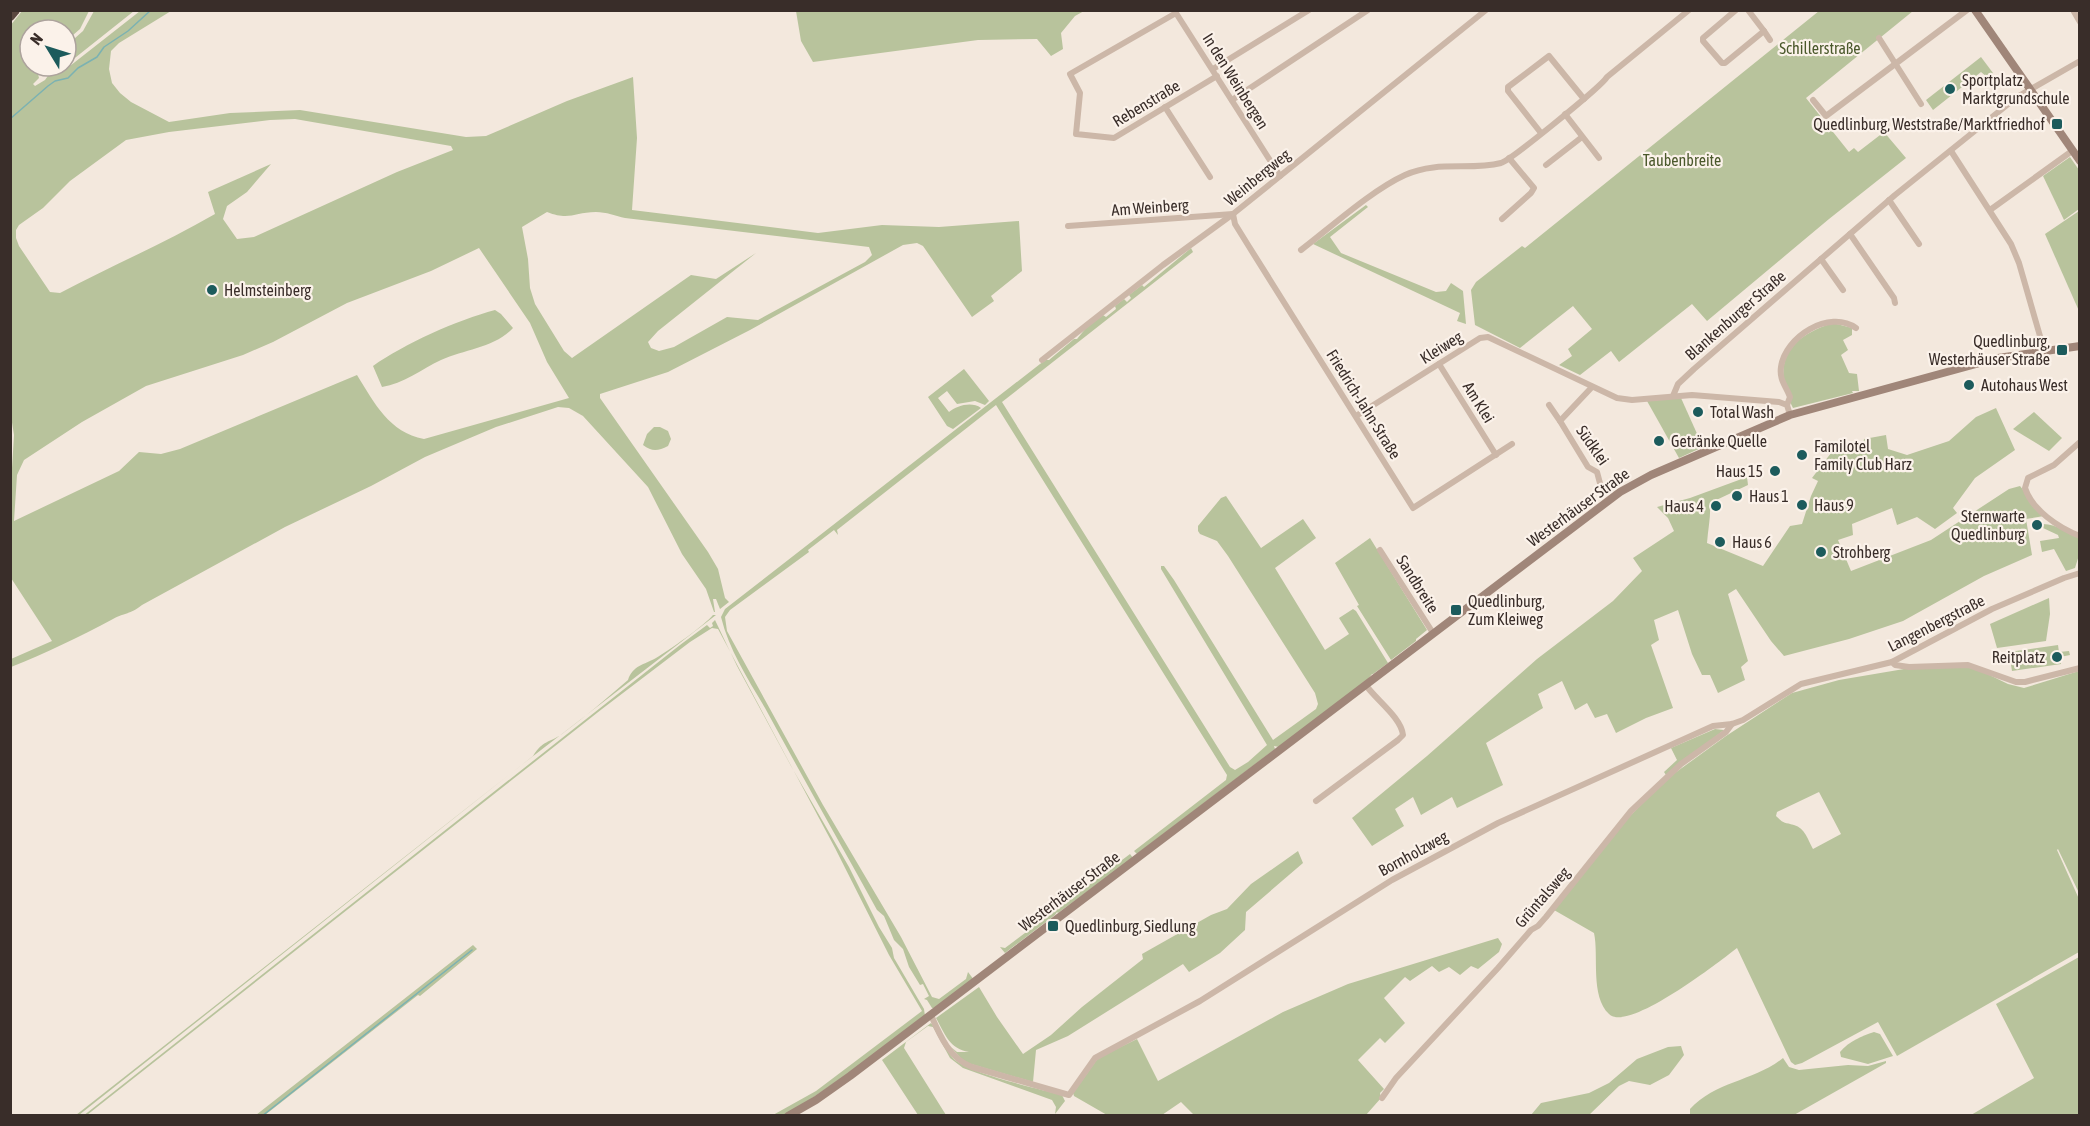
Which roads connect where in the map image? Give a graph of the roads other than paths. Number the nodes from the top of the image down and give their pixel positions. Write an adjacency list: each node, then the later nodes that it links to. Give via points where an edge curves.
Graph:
1 (15, 10): 12 (highway)
2 (1309, 10): 19 (street, Rebenstraße)
3 (1368, 10): 23 (street)
4 (1486, 10): 36 (street, Weinbergweg)
5 (1689, 10): 22 (street)
6 (1736, 10): 14 (street, via 1702,38 1721,62 1725,63)
7 (1748, 10): 14 (street)
8 (1967, 10): 11 (street)
9 (1975, 10): 21 (main road)
10 (2073, 10): 13 (street)
11 (1959, 13): 18 (street)
12 (10, 16)
13 (2079, 22)
14 (1764, 31): 16 (street)
15 (1879, 38): 18 (street)
16 (1770, 40)
17 (2079, 61): 21 (street, Blankenburger Straße)
18 (1896, 63): 24 (street, via 1826,116); 25 (street)
19 (1215, 72): 20 (street, In den Weinbergen, via 1175,13); 23 (street, In den Weinbergen); 26 (street, Rebenstraße)
20 (1070, 74): 26 (street, Rebenstraße, via 1080,93 1076,134 1114,138)
21 (2029, 89): 30 (street, Blankenburger Straße); 31 (main road)
22 (1584, 99): 27 (street); 28 (street, via 1549,56 1508,87)
23 (1232, 100): 36 (street, In den Weinbergen)
24 (1813, 100)
25 (1921, 104)
26 (1165, 107): 37 (street)
27 (1565, 114): 28 (street); 29 (street)
28 (1541, 133): 32 (street)
29 (1582, 137): 33 (street); 35 (street)
30 (1951, 151): 38 (street, Blankenburger Straße); 39 (street)
31 (2072, 151): 34 (main road); 39 (street)
32 (1509, 158): 41 (street, via 1534,189); 45 (street, via 1501,163 1439,166 1404,175)
33 (1599, 158)
34 (2079, 161)
35 (1546, 165)
36 (1280, 176): 40 (street, Weinbergweg)
37 (1210, 177)
38 (1889, 200): 43 (street, Blankenburger Straße); 44 (street)
39 (1990, 210): 51 (street, via 2019,263)
40 (1233, 214): 42 (street, Am Weinberg); 52 (street, Weinbergweg); 59 (street, Friedrich-Jahn-Straße, via 1235,224)
41 (1502, 219)
42 (1068, 226)
43 (1850, 234): 46 (street, Blankenburger Straße); 48 (street)
44 (1919, 244)
45 (1301, 250)
46 (1821, 259): 47 (street); 55 (street, Blankenburger Straße, via 1682,380)
47 (1843, 290)
48 (1895, 303)
49 (1856, 328): 57 (street, via 1841,321 1824,323 1809,329 1793,344 1780,368 1783,386 1790,397)
50 (2079, 346): 51 (main road, Westerhäuser Straße)
51 (2044, 350): 58 (main road, Westerhäuser Straße, via 1998,358)
52 (1042, 360)
53 (1439, 364): 54 (street, Kleiweg, via 1488,337); 59 (street, Kleiweg); 63 (street, Am Klei)
54 (1592, 387): 55 (street, Kleiweg, via 1632,400); 60 (street, Südklei)
55 (1673, 396): 57 (street)
56 (1549, 405): 60 (street, Südklei)
57 (1787, 405): 58 (street)
58 (1790, 415): 68 (main road, Westerhäuser Straße, via 1620,492)
59 (1356, 416): 63 (street, Friedrich-Jahn-Straße, via 1413,508)
60 (1560, 421): 64 (street, Südklei, via 1588,467 1597,472)
61 (2079, 442): 65 (street, via 2054,465 2028,478 2025,488 2031,500 2055,522)
62 (1512, 444): 63 (street, Friedrich-Jahn-Straße)
63 (1496, 455)
64 (1601, 487)
65 (2079, 536)
66 (1380, 550): 68 (street, Sandbreite)
67 (2079, 573): 69 (street, Langenbergstraße, via 1992,609)
68 (1433, 633): 71 (main road, Westerhäuser Straße)
69 (1892, 662): 70 (street, via 1910,667 1968,665 2016,682); 72 (street, Langenbergstraße)
70 (2079, 668)
71 (1365, 684): 74 (street, via 1402,729 1402,735); 75 (main road, Westerhäuser Straße)
72 (1801, 684): 73 (street, Bornholzweg)
73 (1732, 724): 75 (street, Bornholzweg, via 1713,726 1433,856 1200,1001 1095,1058 1069,1095 959,1062); 76 (street, Grüntalsweg, via 1631,811 1546,917 1396,1078)
74 (1316, 801)
75 (931, 1015): 77 (main road, Westerhäuser Straße, via 841,1083)
76 (1382, 1098)
77 (788, 1116)

